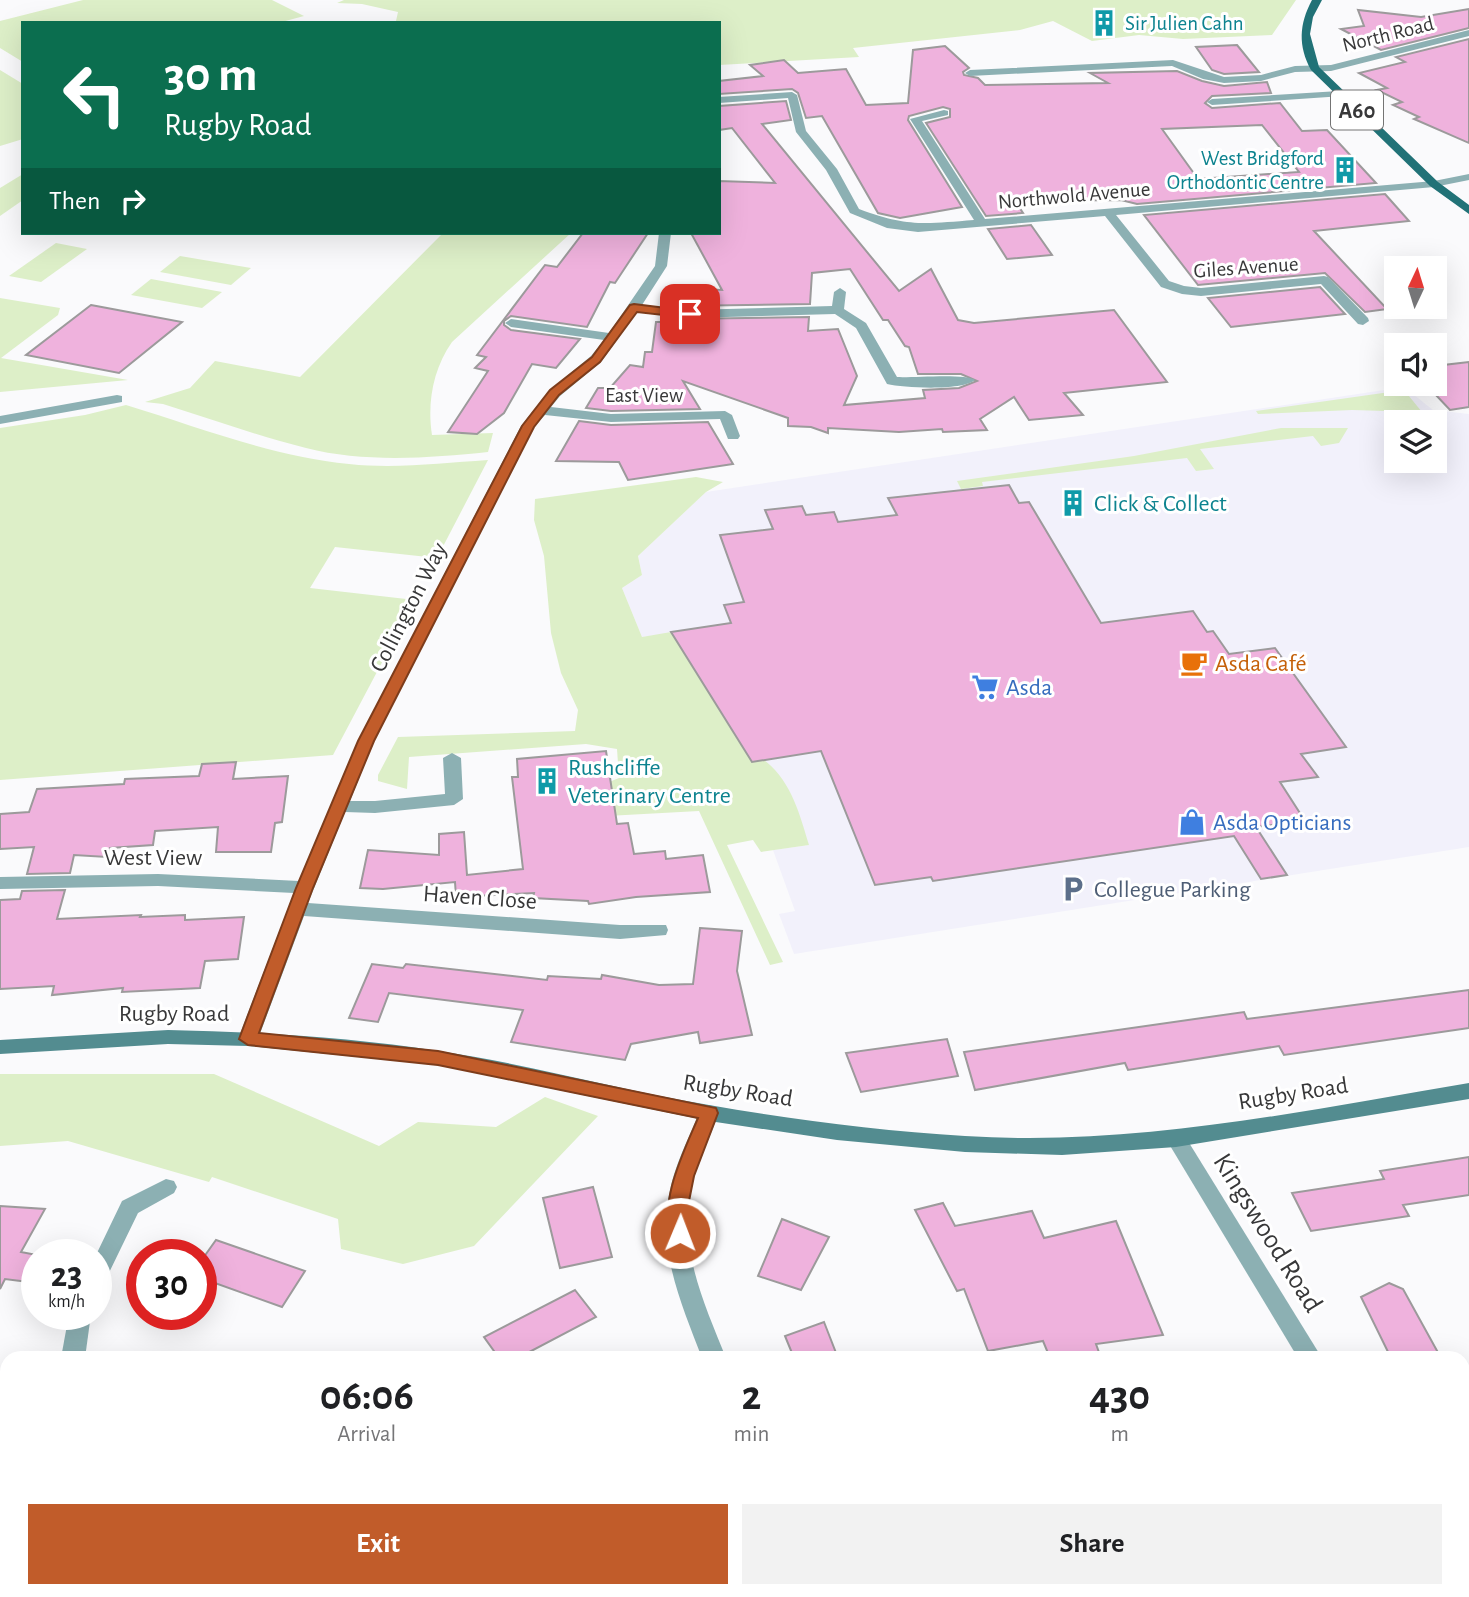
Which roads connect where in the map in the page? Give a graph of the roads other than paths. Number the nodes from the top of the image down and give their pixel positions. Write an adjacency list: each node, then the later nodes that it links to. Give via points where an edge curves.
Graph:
1 (1317, 0): 3 (main road, A60, via 1304,26)
2 (1469, 33): 3 (street, North Road, via 1331,68)
3 (1315, 68): 4 (street, North Road, via 1224,80 1173,62); 5 (main road, A60)
4 (970, 73)
5 (1339, 94): 7 (street); 10 (main road, A60)
6 (721, 100): 13 (street, Northwold Avenue, via 791,89 801,132 831,169 854,211 891,225 918,228)
7 (1212, 102)
8 (944, 113): 13 (street, via 915,119)
9 (1469, 177): 10 (street, Northwold Avenue)
10 (1434, 184): 11 (main road, A60); 12 (street, Northwold Avenue)
11 (1469, 211)
12 (1108, 212): 13 (street, Northwold Avenue); 18 (street, Giles Avenue, via 1166,284 1201,292 1324,280)
13 (982, 223)
14 (665, 235): 16 (street, Collington Way, via 661,266)
15 (840, 292): 17 (street)
16 (634, 308): 17 (street, via 690,314); 20 (street, Collington Way)
17 (838, 310): 21 (street, via 861,326 892,381)
18 (1363, 321)
19 (511, 323): 20 (street)
20 (613, 337): 23 (street, Collington Way, via 596,359)
21 (968, 380)
22 (117, 400): 24 (street)
23 (540, 410): 25 (street, East View, via 611,418 725,415); 27 (street, Collington Way, via 372,729)
24 (0, 420)
25 (733, 436)
26 (452, 758): 27 (street, via 454,799)
27 (339, 806): 29 (street, Collington Way)
28 (0, 883): 29 (street, West View, via 158,880)
29 (305, 888): 30 (street, Collington Way)
30 (297, 909): 31 (street, Haven Close, via 620,932); 32 (street, Collington Way)
31 (659, 930)
32 (248, 1039): 33 (street, Rugby Road, via 168,1037); 35 (street, Rugby Road, via 438,1058)
33 (0, 1047)
34 (1469, 1091): 36 (street, Rugby Road)
35 (709, 1113): 36 (street, Rugby Road, via 965,1144 1062,1147); 41 (street, via 684,1176 677,1211 688,1288)
36 (1176, 1139): 42 (street, Kingswood Road)
37 (166, 1186): 38 (street, via 130,1207)
38 (112, 1244)
39 (77, 1330): 40 (street)
40 (74, 1351)
41 (710, 1351)
42 (1306, 1351)

